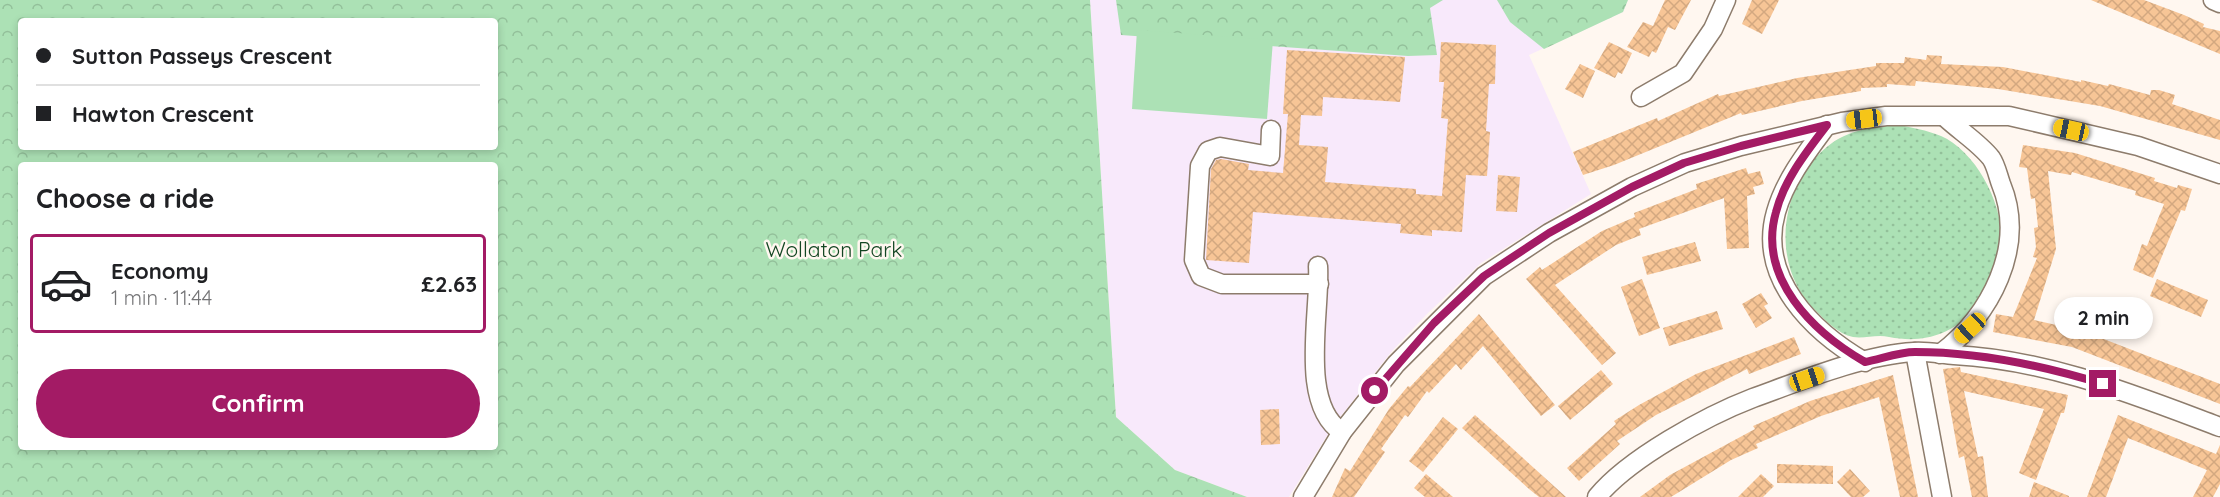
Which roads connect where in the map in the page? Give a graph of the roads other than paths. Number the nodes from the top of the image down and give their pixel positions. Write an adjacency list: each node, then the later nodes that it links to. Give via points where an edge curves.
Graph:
1 (1726, 0): 4 (street, via 1713,29 1683,74)
2 (2213, 0): 3 (street)
3 (2220, 3)
4 (1641, 97)
5 (1946, 118): 6 (street, via 1886,116); 8 (street, via 2009,116 2138,146); 12 (street, via 1991,159 2005,194 2010,225 2007,258 1991,296 1970,328)
6 (1827, 125): 13 (street, via 1790,178 1776,211 1771,237 1795,305 1820,331); 15 (street, via 1684,163 1549,233 1484,276 1434,323)
7 (1271, 130): 10 (street, via 1270,156 1220,147 1208,151 1200,166 1194,260 1201,276 1222,284)
8 (2220, 174)
9 (1318, 266): 10 (street)
10 (1319, 284): 15 (street, via 1314,357 1321,408)
11 (1915, 352): 12 (street); 13 (street); 18 (street)
12 (1940, 354): 14 (street, via 1999,357 2048,367)
13 (1865, 362): 17 (street, via 1732,406 1683,431 1608,484)
14 (2220, 427)
15 (1342, 432): 16 (street)
16 (1303, 497)
17 (1597, 497)
18 (1942, 497)

